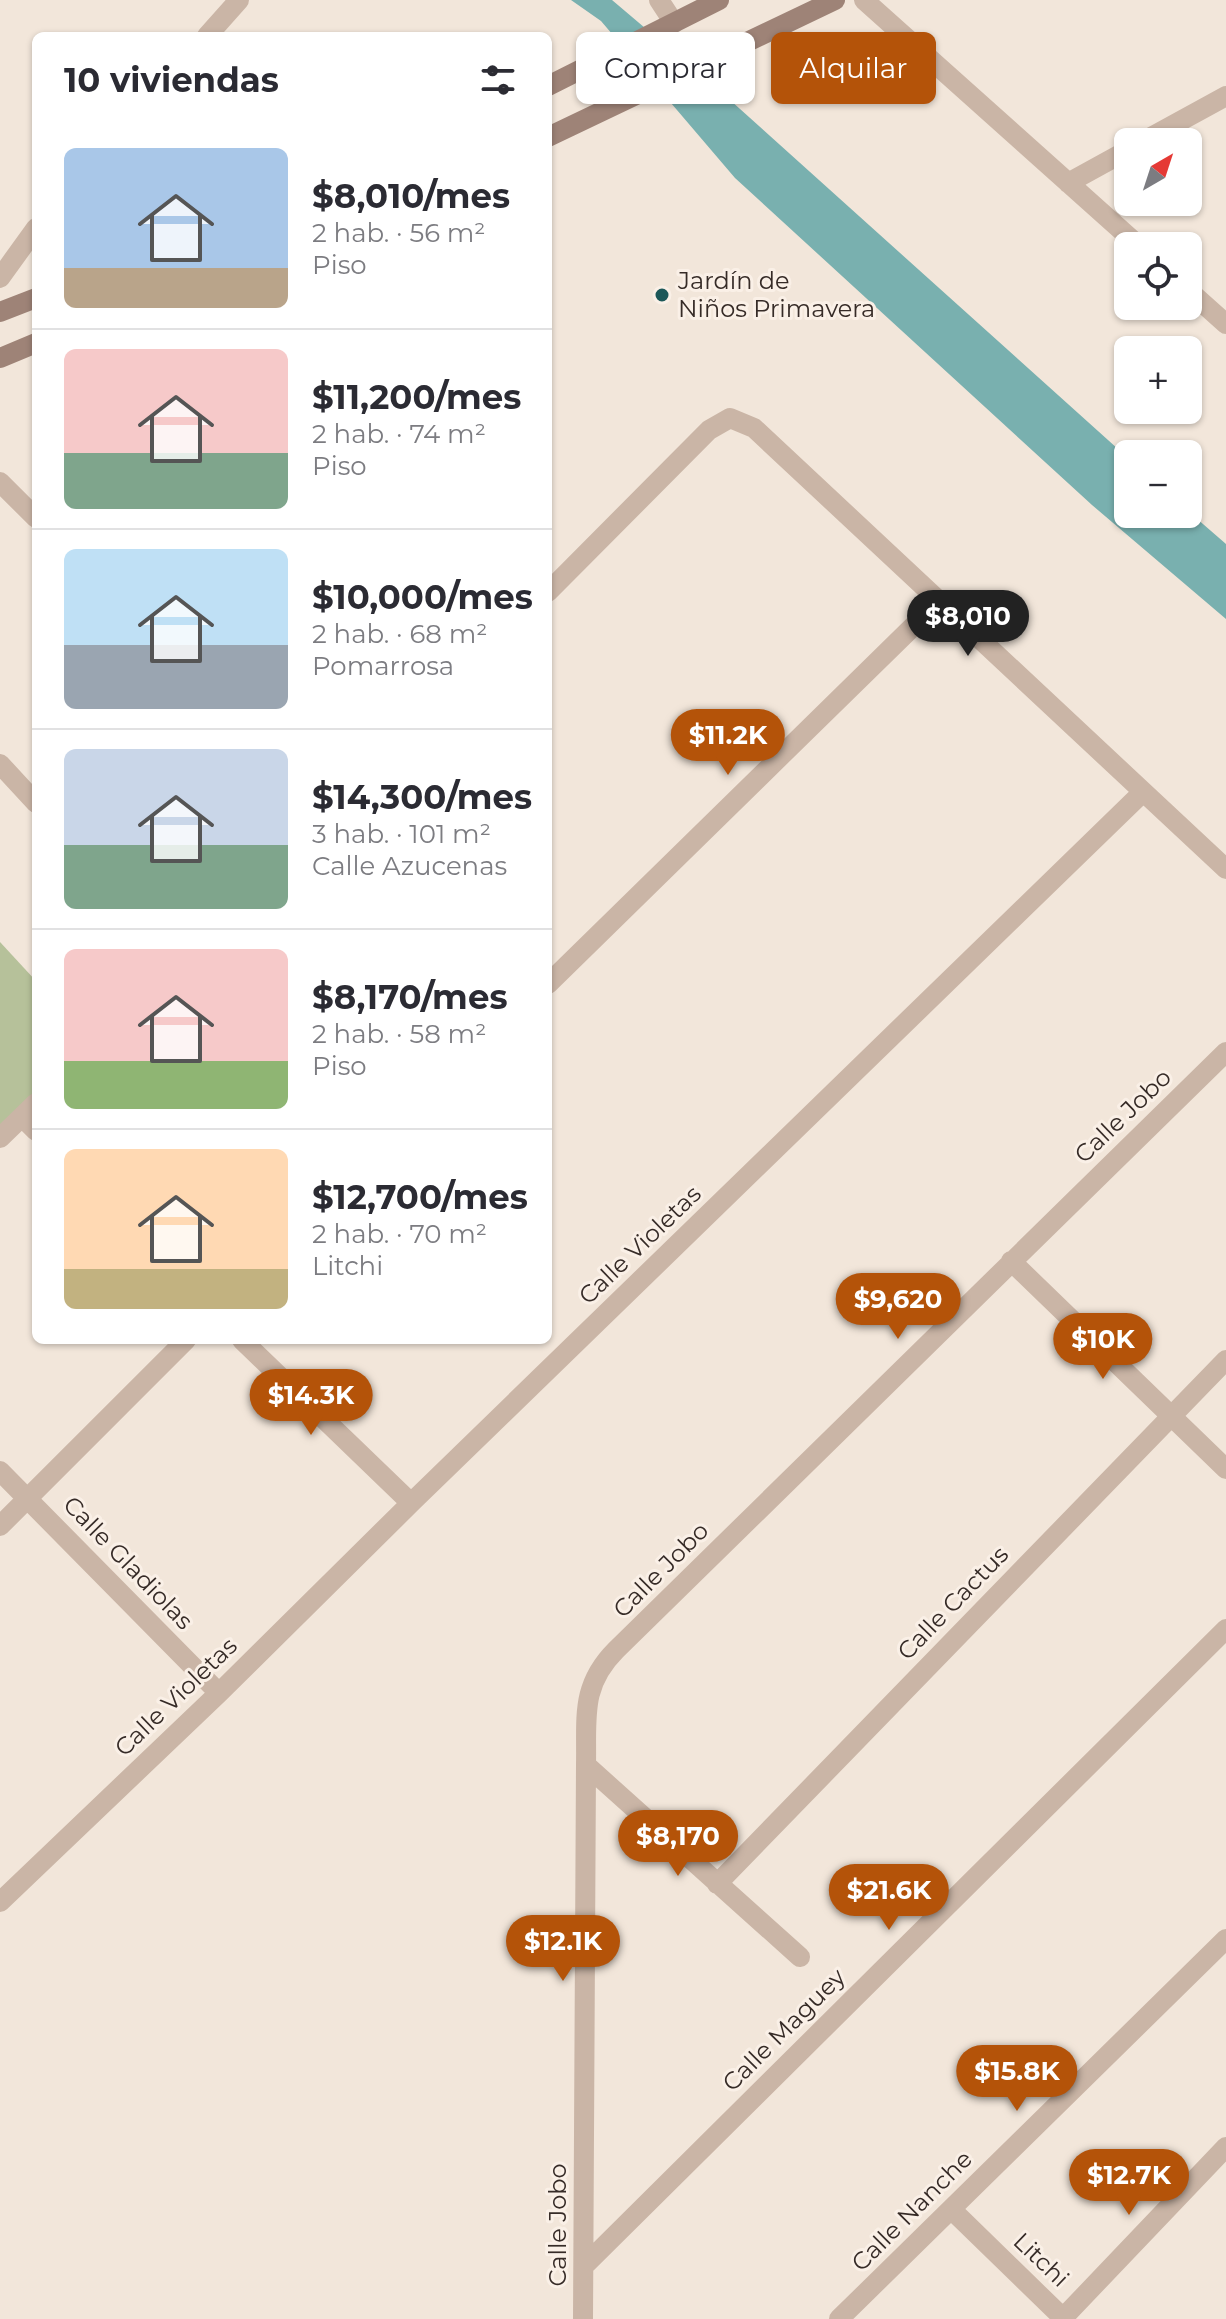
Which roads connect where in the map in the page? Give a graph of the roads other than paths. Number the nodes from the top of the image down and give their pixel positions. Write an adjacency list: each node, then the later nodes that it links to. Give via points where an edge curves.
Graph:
1 (239, 0): 7 (street)
2 (659, 0): 6 (street)
3 (719, 0): 6 (main road)
4 (835, 0): 11 (main road)
5 (864, 0): 13 (street)
6 (667, 26): 8 (main road)
7 (211, 32)
8 (552, 84)
9 (1226, 96): 10 (street)
10 (1168, 128)
11 (552, 135)
12 (1114, 158): 13 (street)
13 (1068, 183): 14 (street)
14 (1123, 232)
15 (32, 234): 16 (street)
16 (0, 278)
17 (32, 300): 19 (main road)
18 (1202, 303): 20 (street)
19 (0, 312)
20 (1226, 324)
21 (32, 345): 22 (main road)
22 (0, 358)
23 (0, 482): 24 (street)
24 (32, 514)
25 (552, 588): 26 (street, via 709,430 730,418 754,428)
26 (939, 601): 28 (street); 31 (street)
27 (0, 764): 29 (street)
28 (1143, 792): 30 (street); 43 (street, Calle Violetas)
29 (32, 799)
30 (1226, 869)
31 (552, 980)
32 (1226, 1052): 35 (street, Calle Jobo)
33 (31, 1117): 34 (street)
34 (0, 1138)
35 (1011, 1261): 39 (street); 47 (street, Calle Jobo, via 603,1663 588,1697)
36 (182, 1344): 42 (street)
37 (246, 1344): 43 (street)
38 (1226, 1360): 39 (street, Calle Cactus)
39 (1171, 1416): 40 (street); 48 (street, Calle Cactus)
40 (1226, 1469)
41 (0, 1471): 42 (street, Calle Gladiolas)
42 (28, 1499): 44 (street); 46 (street, Calle Gladiolas)
43 (411, 1503): 46 (street, Calle Violetas)
44 (0, 1526)
45 (1226, 1629): 54 (street, Calle Maguey)
46 (219, 1693): 49 (street, Calle Violetas)
47 (586, 1765): 48 (street); 54 (street, Calle Jobo)
48 (717, 1884): 51 (street)
49 (0, 1902)
50 (1226, 1939): 53 (street, Calle Nanche)
51 (800, 1957)
52 (1226, 2147): 55 (street, Litchi)
53 (951, 2209): 55 (street, Litchi); 57 (street, Calle Nanche)
54 (584, 2266): 56 (street, Calle Jobo)
55 (1063, 2318)
56 (583, 2319)
57 (839, 2319)

